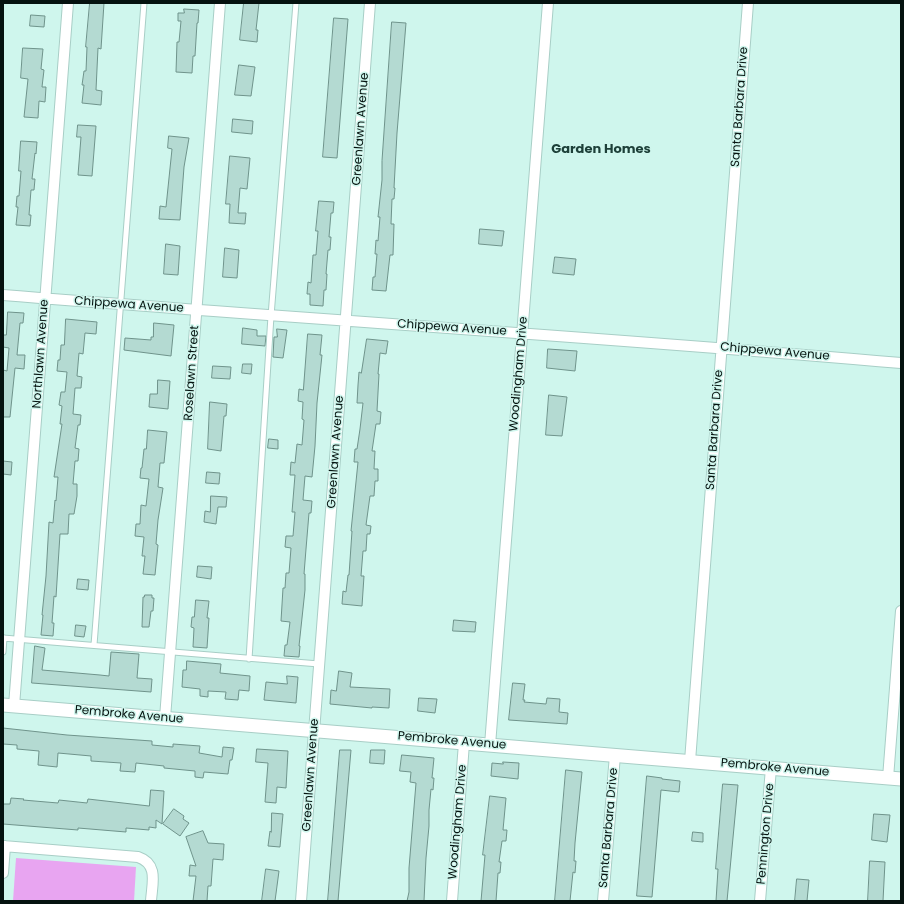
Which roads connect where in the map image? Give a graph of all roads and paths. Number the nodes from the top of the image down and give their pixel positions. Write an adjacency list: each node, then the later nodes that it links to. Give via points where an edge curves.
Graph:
1 (68, 3): 9 (street, Northlawn Avenue)
2 (144, 3): 10 (lane)
3 (220, 3): 11 (street, Roselawn Street)
4 (296, 3): 12 (lane)
5 (370, 3): 13 (street, Greenlawn Avenue)
6 (548, 3): 14 (street, Woodingham Drive)
7 (748, 3): 15 (street, Santa Barbara Drive)
8 (3, 295): 9 (street, Chippewa Avenue)
9 (46, 299): 10 (street, Chippewa Avenue); 19 (street, Northlawn Avenue)
10 (120, 304): 11 (street, Chippewa Avenue); 20 (lane)
11 (197, 310): 12 (street, Chippewa Avenue); 22 (street, Roselawn Street)
12 (271, 316): 13 (street, Chippewa Avenue); 23 (lane)
13 (346, 321): 14 (street, Chippewa Avenue); 24 (street, Greenlawn Avenue)
14 (522, 333): 15 (street, Chippewa Avenue); 29 (street, Woodingham Drive)
15 (722, 348): 16 (street, Chippewa Avenue); 31 (street, Santa Barbara Drive)
16 (901, 363)
17 (901, 611): 33 (street)
18 (4, 638): 19 (lane); 21 (lane)
19 (19, 639): 20 (lane); 25 (street, Northlawn Avenue)
20 (94, 645): 22 (lane)
21 (3, 652)
22 (170, 653): 23 (lane); 26 (street, Roselawn Street)
23 (249, 659): 24 (lane)
24 (319, 664): 27 (street, Greenlawn Avenue)
25 (8, 705): 26 (street, Pembroke Avenue)
26 (165, 718): 27 (street, Pembroke Avenue)
27 (314, 730): 28 (street, Pembroke Avenue); 37 (street, Greenlawn Avenue)
28 (464, 742): 29 (street, Pembroke Avenue); 38 (street, Woodingham Drive)
29 (490, 744): 30 (street, Pembroke Avenue)
30 (615, 755): 31 (street, Pembroke Avenue); 39 (street, Santa Barbara Drive)
31 (690, 760): 32 (street, Pembroke Avenue)
32 (771, 768): 33 (street, Pembroke Avenue); 40 (street, Pennington Drive)
33 (895, 778)
34 (4, 846): 35 (street); 36 (street, via 145,859 150,864 153,874)
35 (3, 874)
36 (151, 901)
37 (301, 901)
38 (452, 901)
39 (603, 901)
40 (760, 901)

